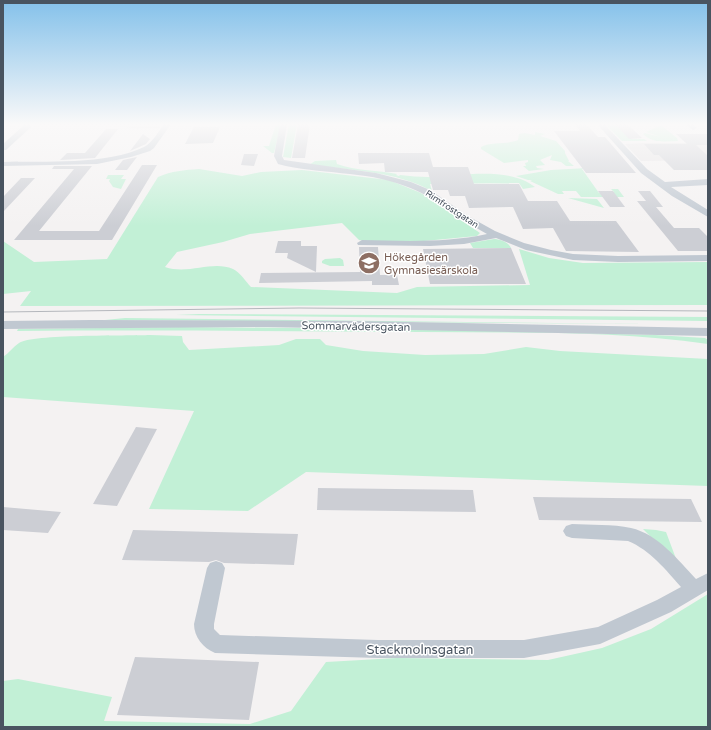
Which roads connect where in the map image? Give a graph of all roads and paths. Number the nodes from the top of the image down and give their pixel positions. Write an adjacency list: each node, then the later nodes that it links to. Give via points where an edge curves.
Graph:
1 (114, 158): 4 (street, via 97,162)
2 (279, 158): 8 (street, Rimfrostgatan, via 281,162 292,165 377,176 415,186)
3 (631, 158): 6 (street)
4 (3, 164)
5 (708, 182): 6 (street)
6 (663, 186): 7 (street)
7 (708, 214)
8 (497, 235): 9 (street, Rimfrostgatan, via 434,244); 10 (street, Rimfrostgatan, via 530,248 564,256)
9 (362, 243)
10 (708, 258)
11 (3, 326): 12 (street, Sommarvädersgatan, via 350,325)
12 (708, 332)
13 (572, 531): 15 (street, Stackmolnsgatan, via 638,536)
14 (216, 568): 15 (street, Stackmolnsgatan, via 204,632 216,644 235,645 524,649 600,635 664,606)
15 (701, 585)

